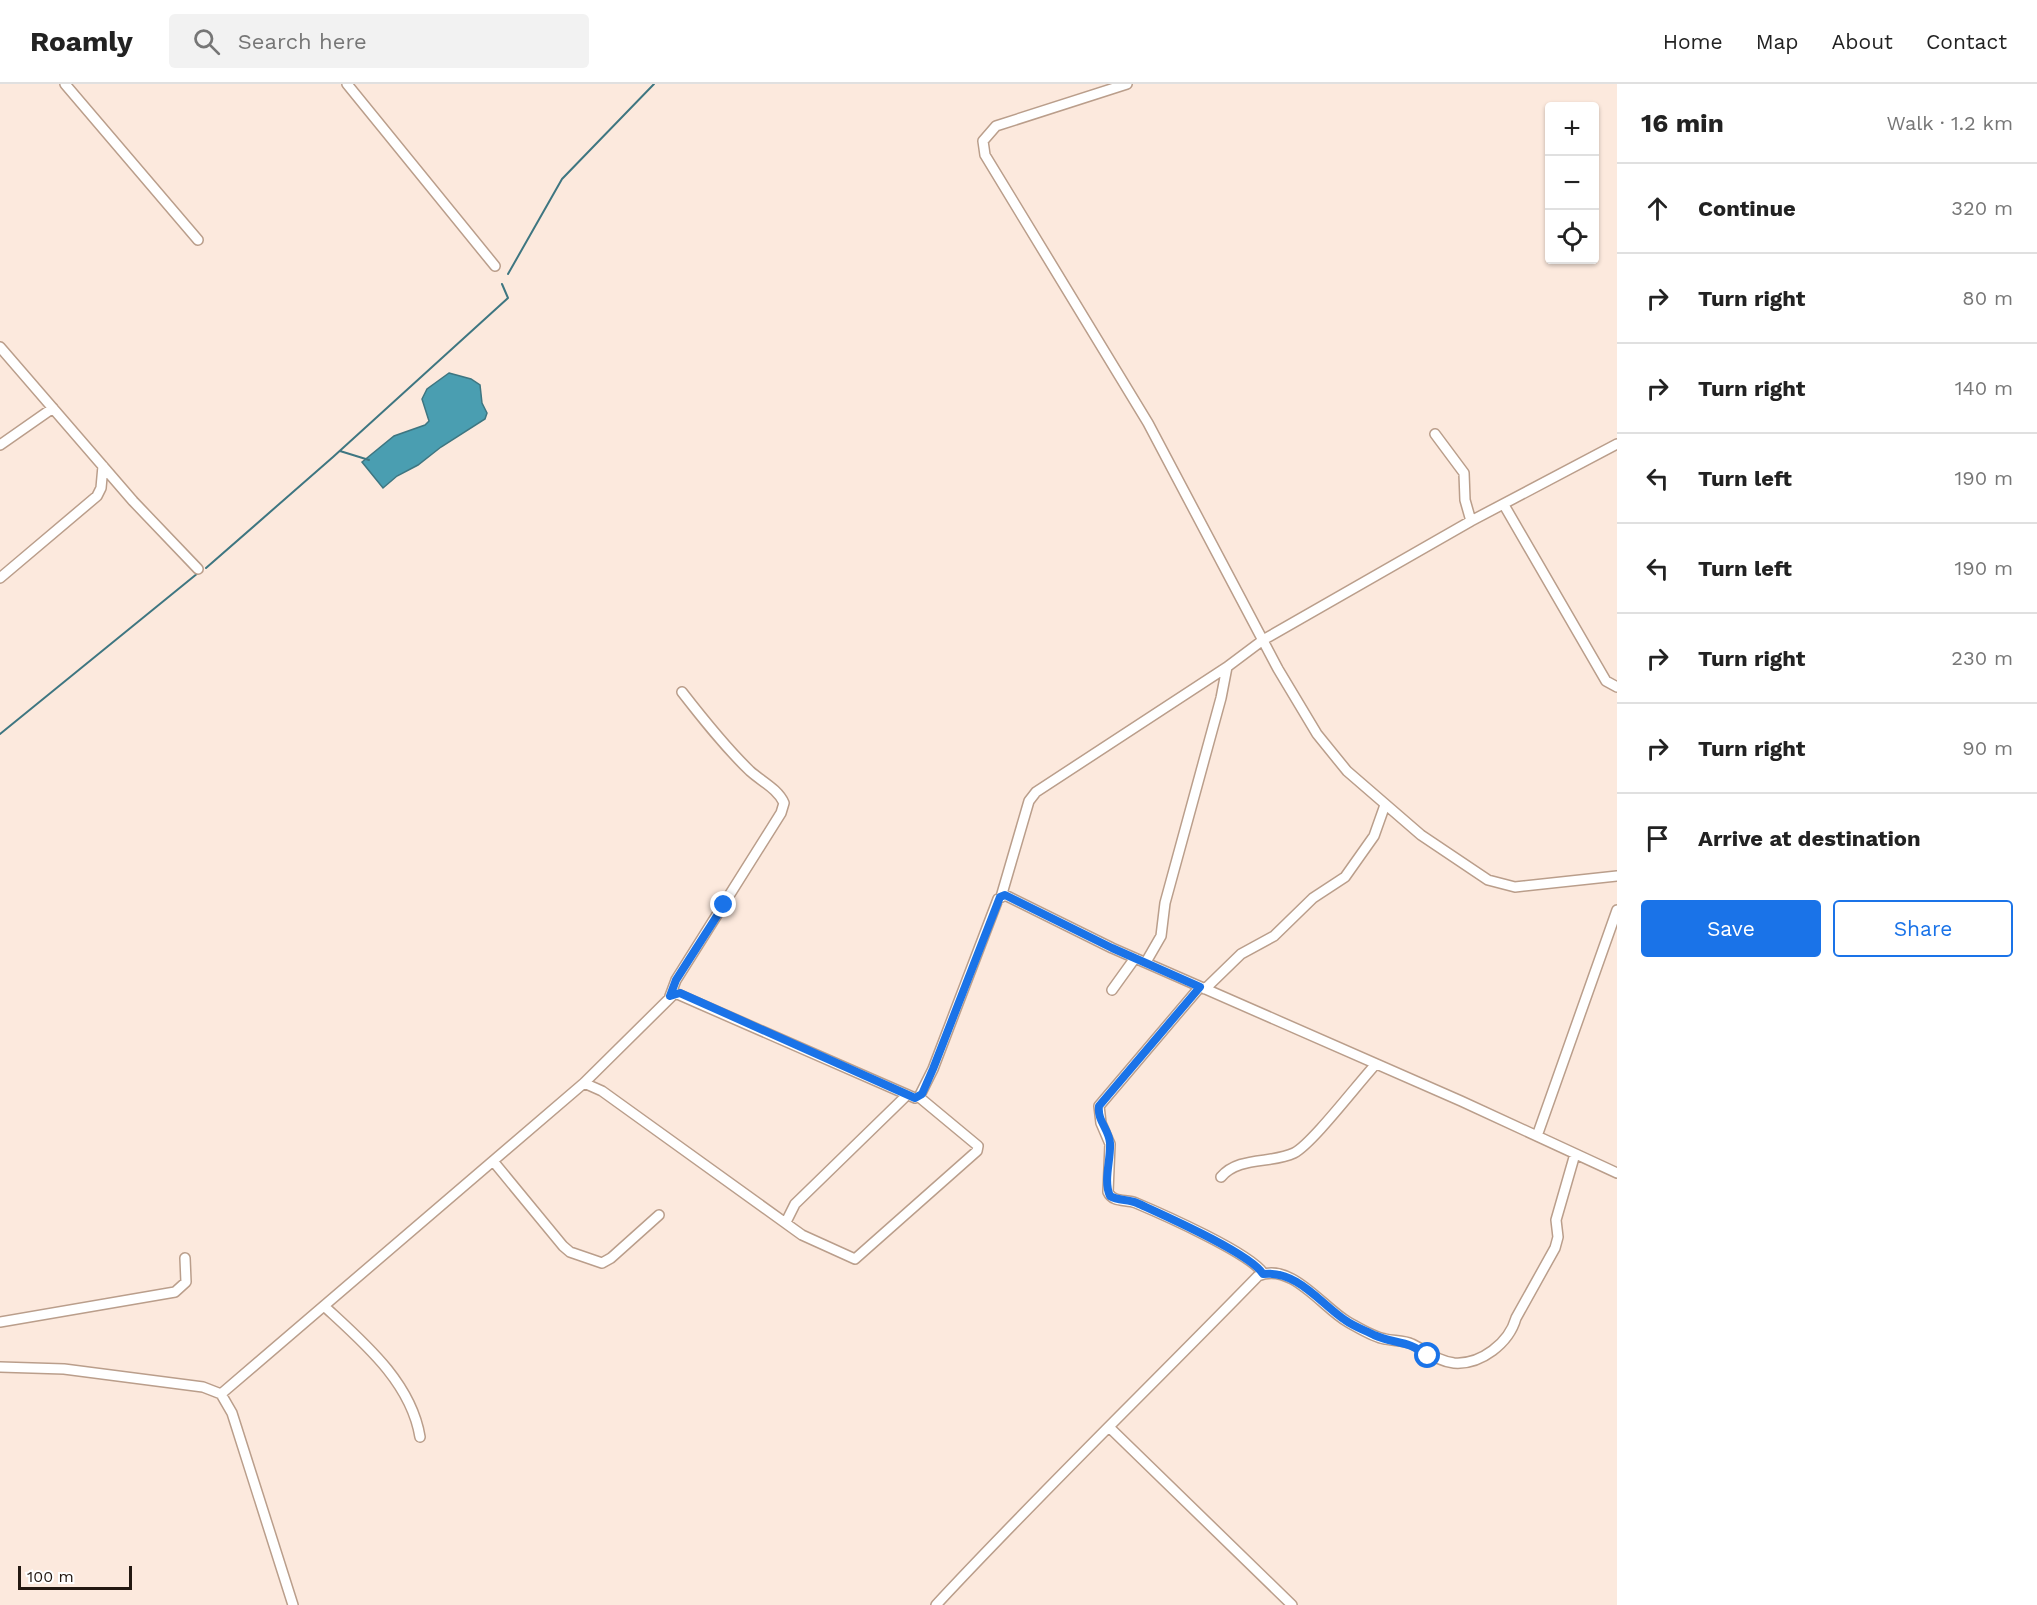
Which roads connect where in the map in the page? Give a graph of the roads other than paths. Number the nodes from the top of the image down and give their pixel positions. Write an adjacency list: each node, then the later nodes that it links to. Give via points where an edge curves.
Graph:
1 (65, 84): 4 (street)
2 (347, 84): 5 (street)
3 (1127, 84): 16 (street, via 1003,123 990,131 983,147 1148,423)
4 (198, 240)
5 (495, 266)
6 (0, 347): 7 (street)
7 (53, 408): 10 (street); 11 (street)
8 (1435, 434): 13 (street, via 1464,473)
9 (1617, 444): 12 (street)
10 (0, 445)
11 (103, 466): 14 (street); 15 (street, via 97,496)
12 (1504, 505): 13 (street); 18 (street, via 1606,681)
13 (1471, 521): 16 (street)
14 (198, 569)
15 (0, 578)
16 (1263, 640): 17 (street); 20 (street, via 1321,740 1347,771)
17 (1227, 667): 22 (street, via 1036,792 1029,801); 25 (street, via 1165,903 1161,936)
18 (1617, 687)
19 (682, 692): 28 (street, via 749,770 784,803)
20 (1385, 805): 21 (street, via 1421,836 1497,884 1521,886); 26 (street, via 1374,836 1345,877 1313,898 1274,936 1241,954)
21 (1617, 876)
22 (1000, 897): 24 (street, via 1005,895); 32 (street)
23 (1617, 910): 33 (street)
24 (1135, 958): 25 (street); 27 (street)
25 (1146, 962): 26 (street)
26 (1202, 988): 29 (street); 41 (street, via 1099,1106 1110,1144 1108,1192 1114,1199 1136,1203 1235,1251 1257,1265)
27 (1112, 990)
28 (670, 996): 30 (street); 31 (street, via 680,993)
29 (1376, 1064): 33 (street); 37 (street, via 1302,1147 1279,1158 1237,1165)
30 (584, 1083): 35 (street); 39 (street, via 602,1091)
31 (907, 1095): 32 (street); 39 (street, via 795,1204)
32 (919, 1097): 39 (street, via 978,1146 968,1160 855,1259 802,1235)
33 (1537, 1136): 34 (street)
34 (1575, 1154): 36 (street); 41 (street, via 1556,1220 1555,1248 1512,1330 1483,1356 1454,1363 1428,1356 1412,1344 1384,1339 1345,1320 1301,1285 1283,1276)
35 (494, 1161): 38 (street, via 563,1246 585,1257 606,1262); 42 (street)
36 (1617, 1173)
37 (1221, 1177)
38 (659, 1215)
39 (786, 1222)
40 (185, 1258): 43 (street, via 186,1282 175,1292)
41 (1263, 1274): 46 (street)
42 (324, 1306): 45 (street); 47 (street, via 393,1377 413,1412)
43 (0, 1322)
44 (0, 1367): 45 (street, via 87,1371 203,1387)
45 (221, 1394): 48 (street, via 232,1413)
46 (1110, 1428): 49 (street, via 989,1546); 50 (street)
47 (420, 1437)
48 (293, 1605)
49 (936, 1605)
50 (1292, 1605)

